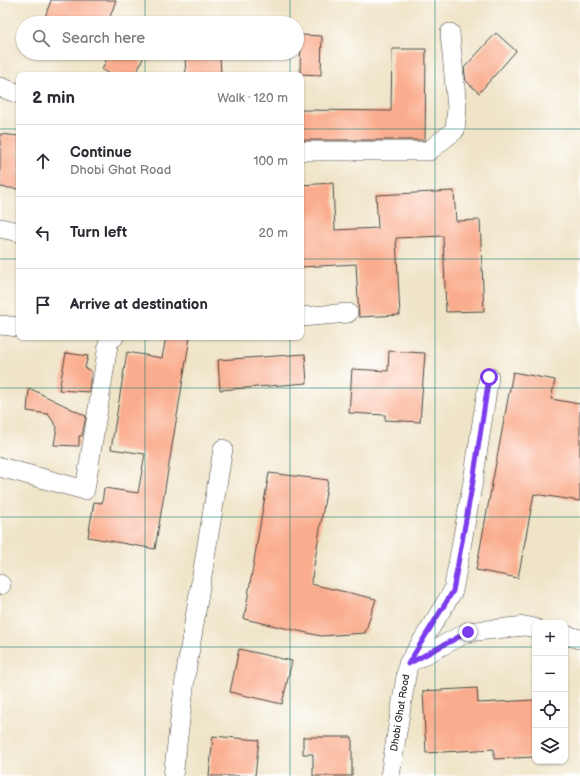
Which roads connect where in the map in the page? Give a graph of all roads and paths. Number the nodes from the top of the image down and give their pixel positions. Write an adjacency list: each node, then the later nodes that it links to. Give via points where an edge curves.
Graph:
1 (450, 33): 4 (street, via 457,108 455,130 429,151)
2 (0, 88): 3 (street)
3 (16, 93)
4 (304, 151)
5 (0, 228): 6 (street)
6 (16, 231)
7 (348, 313): 8 (street)
8 (304, 317)
9 (0, 325): 10 (street)
10 (16, 327)
11 (110, 340): 14 (street, via 85,490)
12 (489, 377): 18 (street, Dhobi Ghat Road, via 453,591)
13 (223, 449): 19 (street, via 186,672)
14 (0, 467)
15 (532, 627): 18 (street, via 468,632)
16 (568, 636): 17 (street)
17 (580, 639)
18 (408, 664): 20 (street, Dhobi Ghat Road)
19 (173, 776)
20 (390, 776)

